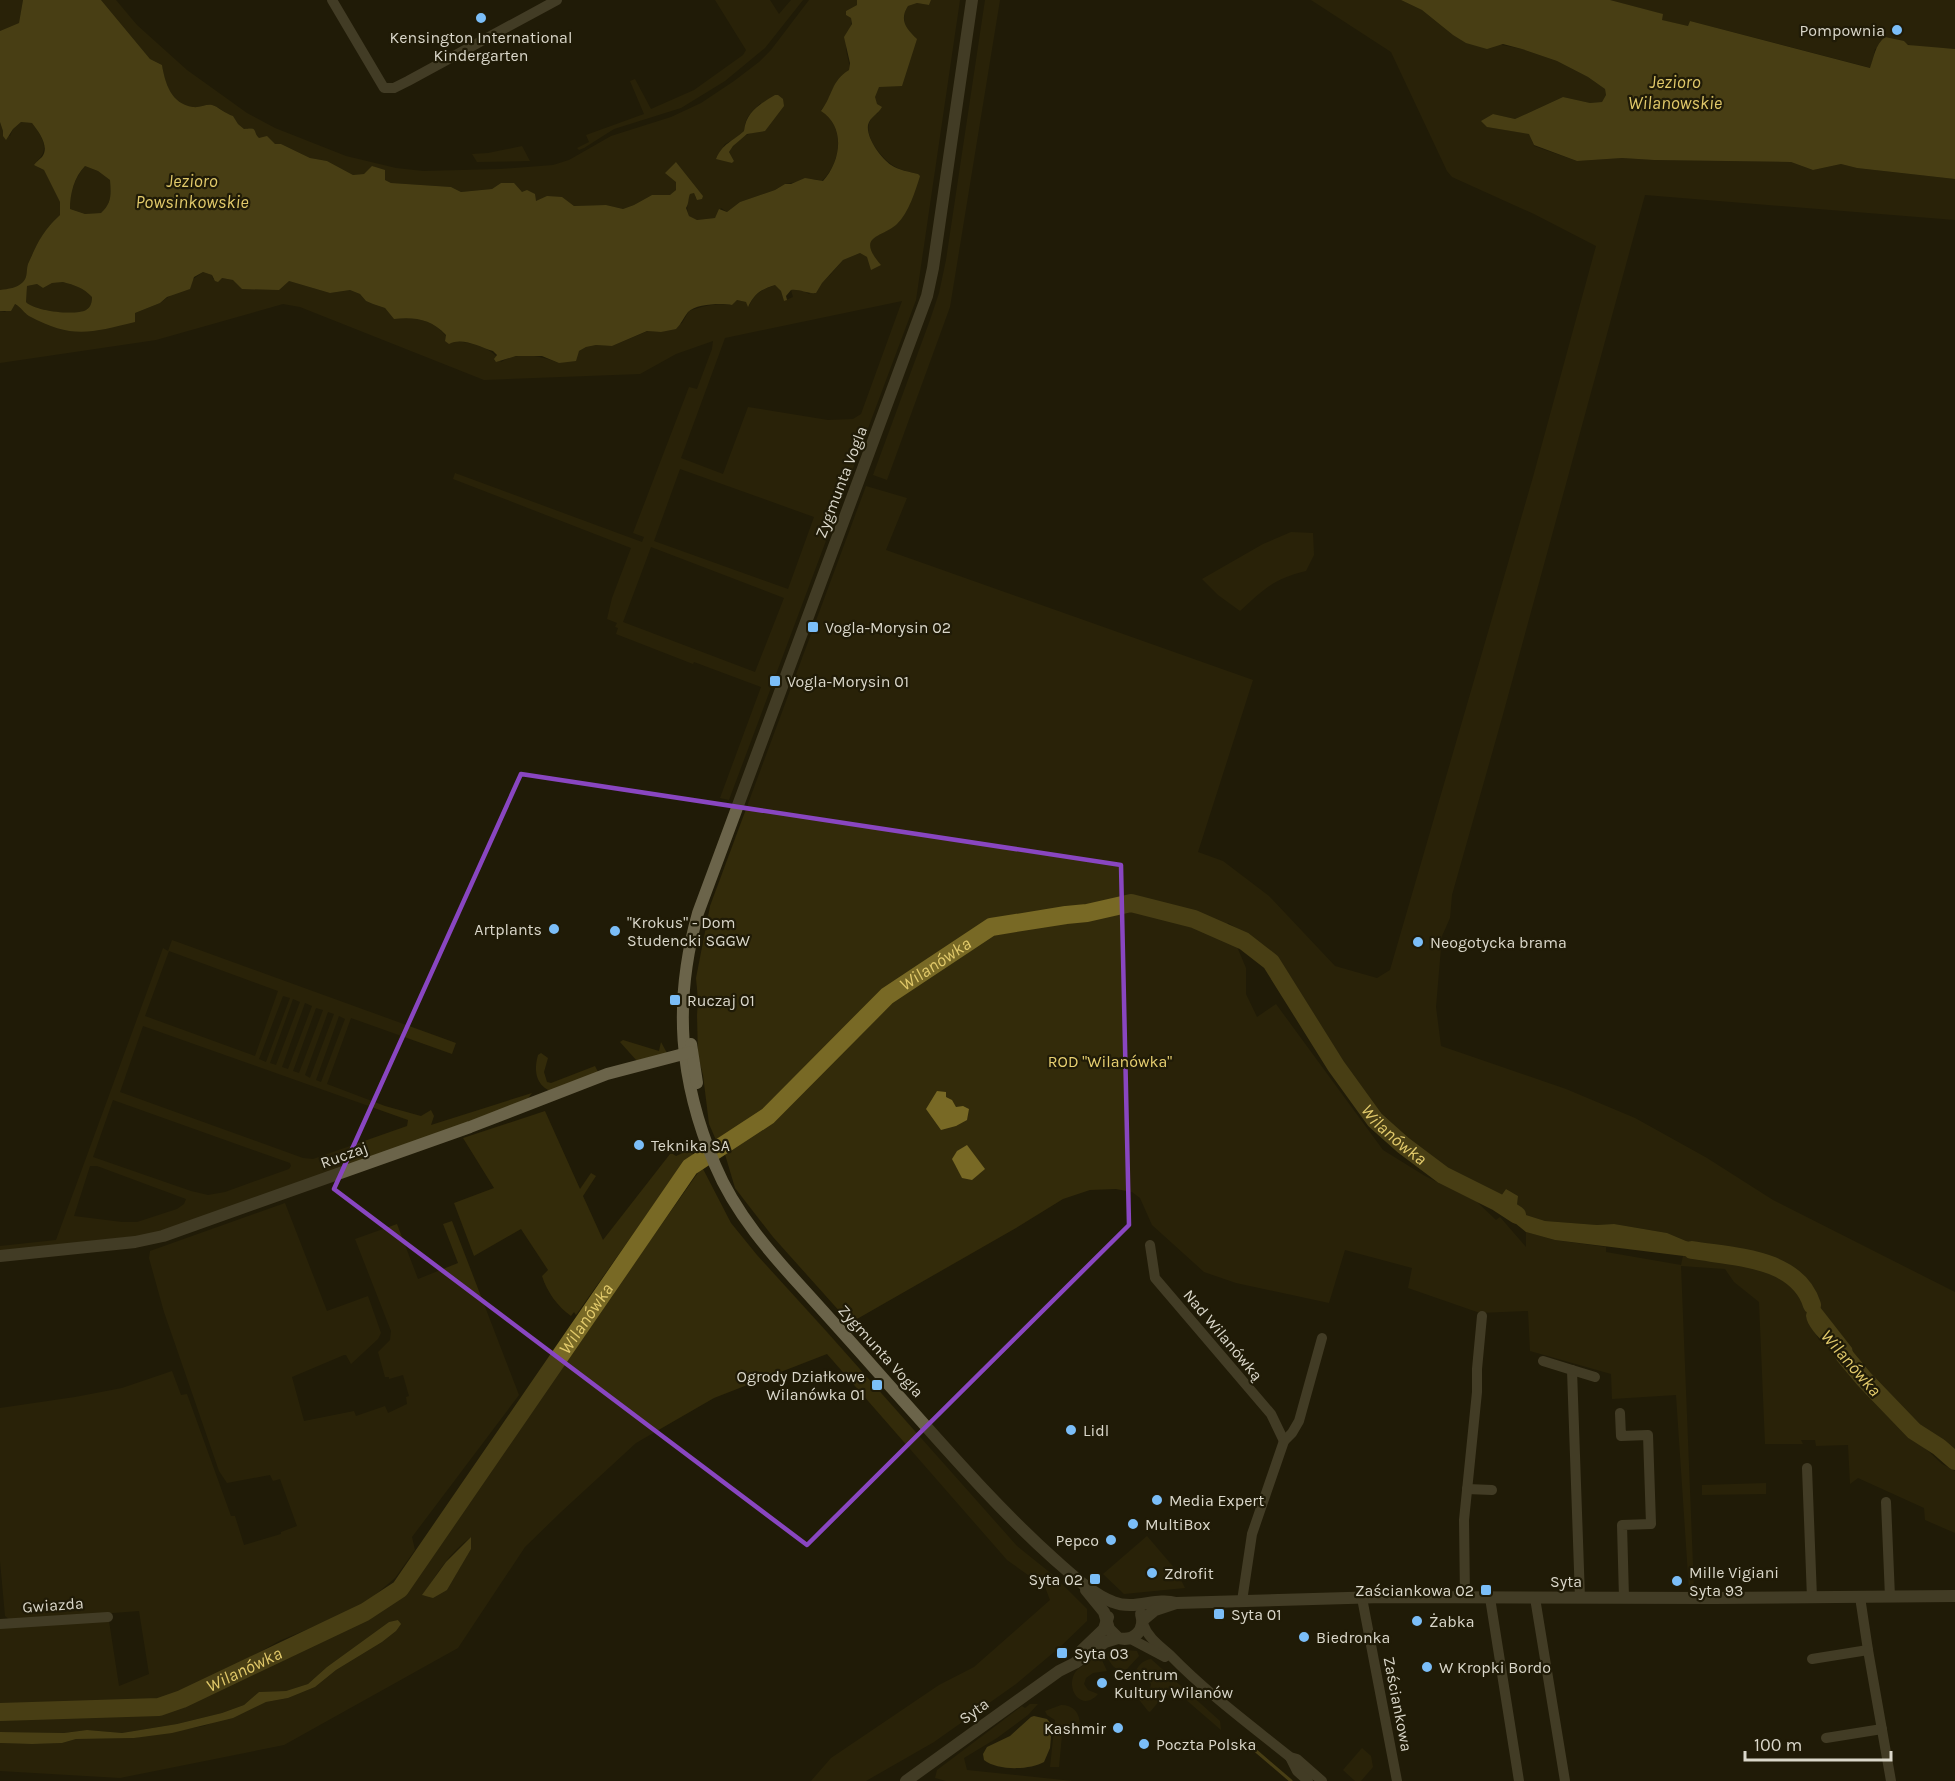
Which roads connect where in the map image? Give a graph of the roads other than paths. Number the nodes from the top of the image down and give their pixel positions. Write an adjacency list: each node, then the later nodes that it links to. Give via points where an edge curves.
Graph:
1 (332, 0): 2 (street, via 384,88 389,89)
2 (557, 0)
3 (972, 0): 4 (street, Zygmunta Vogla, via 927,296 702,901 688,962)
4 (688, 1053): 6 (street, Ruczaj, via 601,1076 488,1121 163,1236); 18 (street, Zygmunta Vogla, via 706,1141 715,1166 746,1220 930,1431 1017,1524)
5 (1150, 1245): 13 (street, Nad Wilanówką, via 1155,1278 1271,1414)
6 (0, 1257)
7 (1482, 1316): 15 (street)
8 (1322, 1338): 13 (street, via 1299,1421)
9 (1544, 1361): 10 (street)
10 (1572, 1370): 11 (street); 26 (street)
11 (1595, 1377)
12 (1620, 1413): 27 (street, via 1621,1436 1648,1435 1651,1524 1622,1525)
13 (1284, 1441): 29 (street, via 1252,1534)
14 (1807, 1468): 28 (street)
15 (1467, 1489): 16 (street); 23 (street)
16 (1492, 1490)
17 (1887, 1502): 21 (street)
18 (1078, 1581): 31 (street, Zygmunta Vogla, via 1113,1602); 33 (street, Zygmunta Vogla)
19 (1955, 1596): 21 (street, Syta)
20 (1860, 1597): 21 (street, Syta); 28 (street, Syta); 37 (street)
21 (1890, 1597)
22 (1362, 1598): 23 (street, Syta); 29 (street, Syta); 47 (street, Zaściankowa)
23 (1465, 1598): 24 (street, Syta)
24 (1490, 1598): 25 (street, Syta); 48 (street)
25 (1535, 1598): 26 (street, Syta); 49 (street)
26 (1580, 1598): 27 (street, Syta)
27 (1624, 1598): 28 (street, Syta)
28 (1812, 1598)
29 (1242, 1601): 30 (street, Syta)
30 (1176, 1603): 31 (street, Syta, via 1161,1600); 34 (street, Syta, via 1159,1608)
31 (1127, 1605): 33 (street, via 1112,1610); 34 (street, via 1140,1611)
32 (108, 1617): 35 (street, Gwiazda)
33 (1107, 1620): 36 (street, via 1109,1629); 40 (street, Syta, via 1100,1633)
34 (1143, 1622): 36 (street, via 1139,1633); 39 (street, via 1152,1639)
35 (0, 1624)
36 (1124, 1638): 39 (street); 40 (street, Syta, via 1106,1642)
37 (1868, 1650): 38 (street); 41 (street)
38 (1812, 1659)
39 (1180, 1667): 43 (street)
40 (1062, 1669): 44 (street, Syta)
41 (1882, 1729): 42 (street); 50 (street)
42 (1826, 1738)
43 (1290, 1757): 45 (street); 46 (street)
44 (906, 1781)
45 (1308, 1781)
46 (1322, 1781)
47 (1397, 1781)
48 (1519, 1781)
49 (1565, 1781)
50 (1892, 1781)

